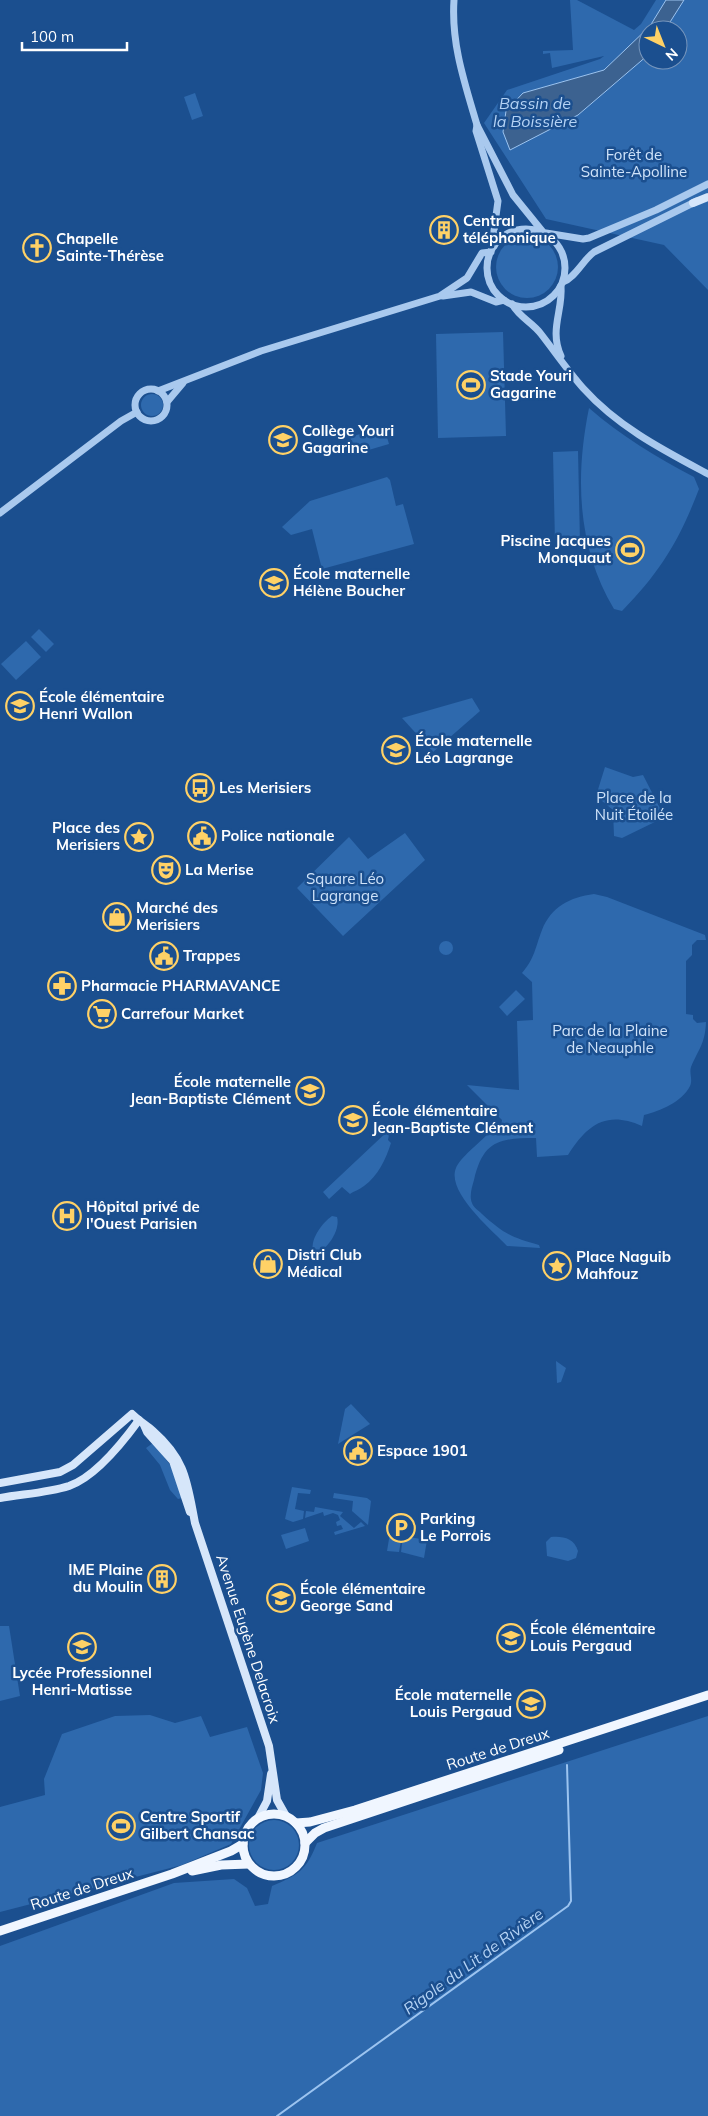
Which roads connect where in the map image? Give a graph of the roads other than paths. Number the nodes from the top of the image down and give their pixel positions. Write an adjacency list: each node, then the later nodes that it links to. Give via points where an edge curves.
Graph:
1 (454, 0): 2 (street, via 455,44)
2 (477, 125): 6 (street, via 513,195); 7 (street, via 476,131 498,201)
3 (708, 184): 6 (street, via 590,238 582,240)
4 (708, 196): 5 (main road)
5 (693, 203): 8 (street, via 594,252 570,280)
6 (544, 233): 7 (street, via 516,230 504,236); 8 (street, via 556,242 563,254 566,268)
7 (493, 249): 9 (street, via 482,253 467,278); 10 (street, via 488,262 490,284)
8 (562, 284): 11 (street, via 552,297 540,304 526,307); 12 (street, via 556,327 558,350)
9 (440, 296): 10 (street, via 471,292 496,302); 13 (street, via 253,354)
10 (504, 300): 11 (street)
11 (512, 304): 12 (street, via 519,315 539,331)
12 (566, 368): 17 (street, via 603,409 627,428)
13 (185, 381): 14 (street); 15 (street)
14 (158, 391): 15 (street); 16 (street, via 148,389 141,393 136,402)
15 (167, 402): 16 (street, via 166,411 157,420 148,420)
16 (137, 412): 18 (street)
17 (708, 474)
18 (0, 513)
19 (141, 1422): 20 (main road, Avenue Eugène Delacroix, via 132,1414 73,1465 60,1472); 21 (main road, via 86,1477 69,1486); 24 (main road, Avenue Eugène Delacroix, via 152,1429 178,1458 192,1499 195,1523 269,1746)
20 (0, 1483)
21 (0, 1498)
22 (708, 1695): 27 (main road, Route de Dreux, via 355,1810)
23 (708, 1699): 28 (main road, Route de Dreux, via 324,1828)
24 (272, 1765): 25 (main road, Avenue Eugène Delacroix, via 277,1800); 26 (main road, Avenue Eugène Delacroix, via 267,1801)
25 (286, 1816): 26 (main road, via 275,1814); 27 (main road)
26 (258, 1818): 29 (main road, via 245,1833)
27 (296, 1823): 28 (main road)
28 (305, 1843): 30 (main road, via 296,1867 281,1875 263,1874)
29 (243, 1844): 30 (main road); 31 (main road, Route de Dreux)
30 (249, 1864): 31 (main road, Route de Dreux, via 220,1865)
31 (172, 1874): 32 (main road, Route de Dreux)
32 (0, 1931)

